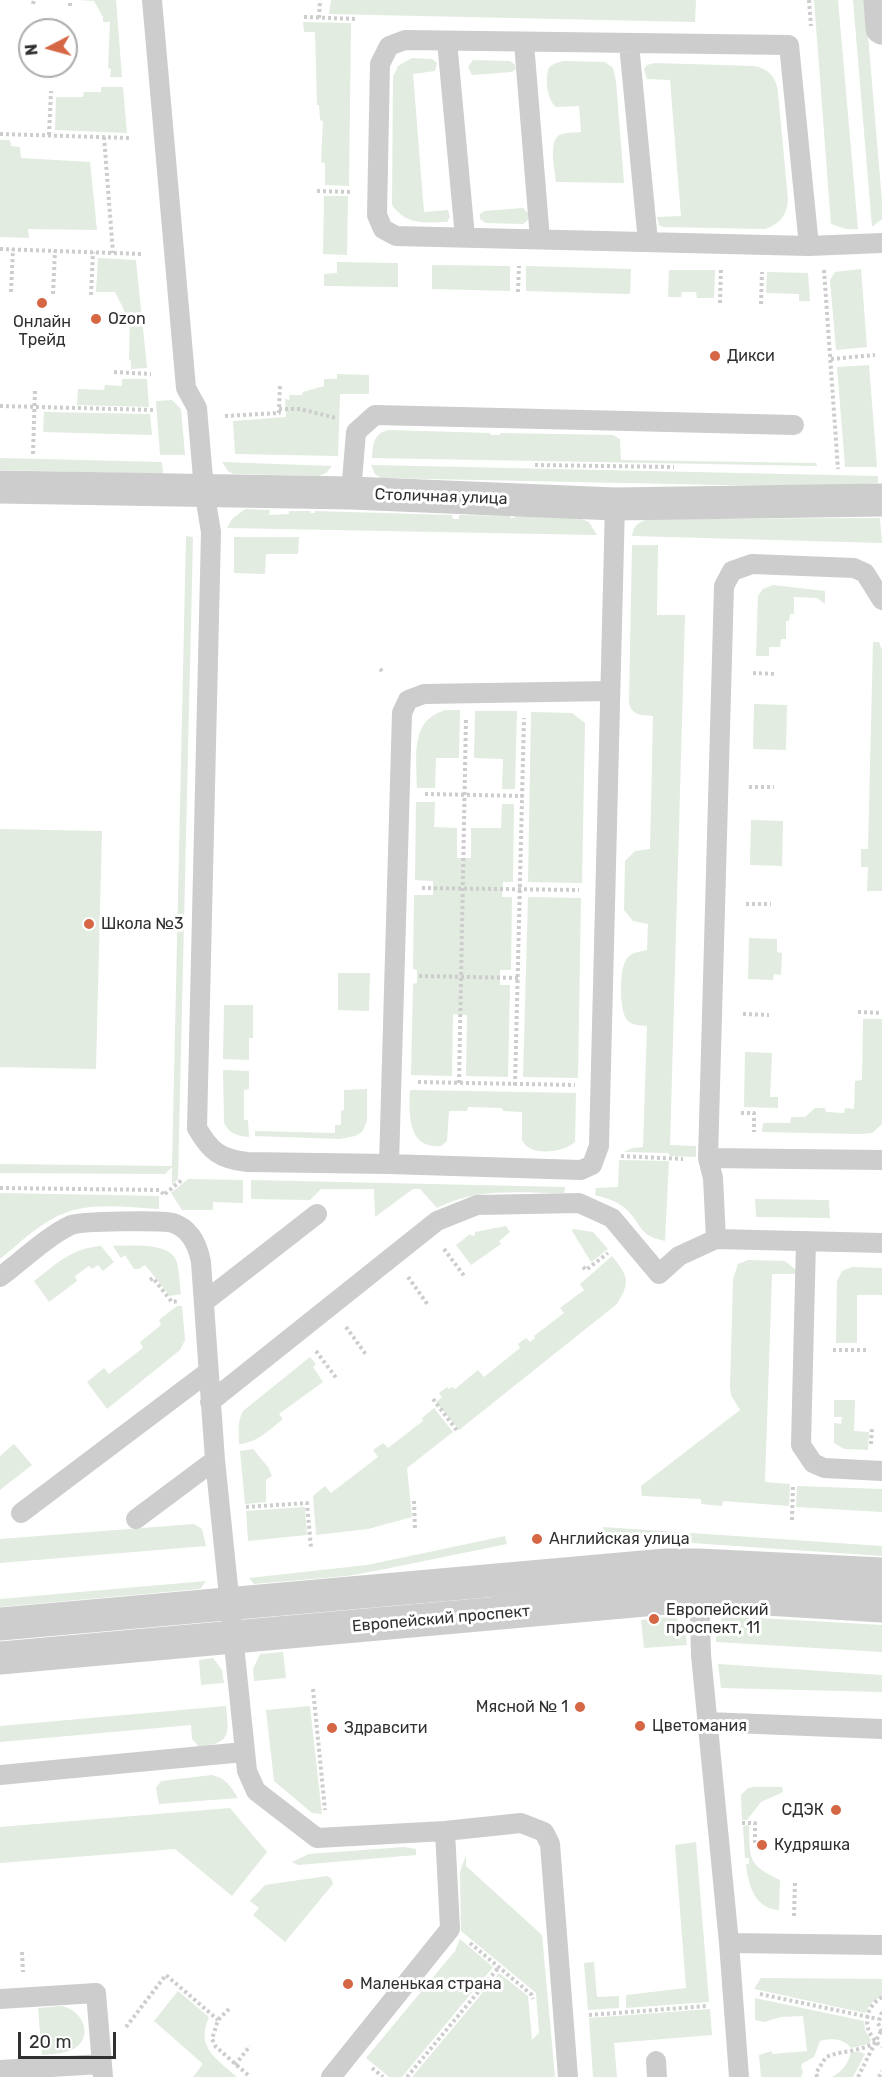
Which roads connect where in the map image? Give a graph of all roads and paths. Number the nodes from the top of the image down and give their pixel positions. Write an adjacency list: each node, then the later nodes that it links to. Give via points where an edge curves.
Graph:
1 (152, 0): 59 (lane, via 186,388 197,408)
2 (320, 0): 6 (path)
3 (809, 0): 8 (path)
4 (880, 0): 9 (street)
5 (304, 17): 6 (path)
6 (319, 18): 7 (path)
7 (356, 19)
8 (811, 26)
9 (882, 28)
10 (447, 41): 11 (lane); 20 (lane); 20 (lane, via 405,40 389,46 380,64 376,215 383,229 396,236)
11 (524, 43): 12 (lane); 21 (lane)
12 (629, 44): 22 (lane); 24 (lane, via 789,45)
13 (51, 91): 15 (path)
14 (0, 134): 15 (path)
15 (49, 135): 16 (path)
16 (104, 137): 17 (path); 29 (path)
17 (131, 138)
18 (317, 191): 19 (path)
19 (352, 192)
20 (465, 237): 21 (lane)
21 (540, 239): 22 (lane)
22 (648, 242): 24 (lane)
23 (882, 243): 24 (lane)
24 (809, 246)
25 (0, 249): 26 (path)
26 (14, 249): 27 (path); 35 (path)
27 (55, 250): 28 (path); 37 (path)
28 (93, 252): 29 (path); 38 (path)
29 (113, 253): 30 (path)
30 (141, 254)
31 (519, 264): 36 (path)
32 (721, 268): 39 (path)
33 (762, 268): 40 (path)
34 (824, 269): 42 (path)
35 (11, 292)
36 (518, 292)
37 (53, 294)
38 (91, 295)
39 (720, 303)
40 (761, 304)
41 (875, 355): 42 (path)
42 (831, 359): 57 (path, via 838,470)
43 (114, 372): 44 (path)
44 (151, 374)
45 (280, 384): 49 (path)
46 (35, 389): 48 (path)
47 (0, 405): 48 (path)
48 (34, 406): 50 (path); 54 (path)
49 (279, 409): 51 (path); 53 (path, via 300,409 339,419)
50 (154, 410)
51 (224, 416)
52 (794, 425): 53 (lane, via 375,416)
53 (356, 432): 60 (lane)
54 (33, 455)
55 (527, 464): 56 (path)
56 (682, 467)
57 (849, 470)
58 (0, 487): 59 (street, Столичная улица)
59 (204, 490): 60 (street, Столичная улица); 99 (lane, via 211,532 196,1128 211,1149 229,1160)
60 (351, 493): 62 (street, Столичная улица)
61 (882, 500): 62 (street, Столичная улица)
62 (615, 504): 68 (lane)
63 (882, 600): 96 (lane, via 865,573 854,568 752,564 732,572 724,586)
64 (380, 669): 66 (path)
65 (753, 673): 67 (path)
66 (384, 674)
67 (777, 674)
68 (610, 692): 99 (lane, via 424,694 408,700 402,714); 100 (lane, via 599,1146 592,1165)
69 (466, 711): 74 (path)
70 (524, 712): 75 (path)
71 (749, 787): 72 (path)
72 (774, 787)
73 (416, 794): 74 (path)
74 (464, 795): 75 (path); 77 (path)
75 (523, 796): 78 (path)
76 (415, 887): 77 (path)
77 (463, 888): 78 (path); 83 (path)
78 (520, 889): 79 (path); 84 (path)
79 (586, 891)
80 (746, 904): 81 (path)
81 (771, 904)
82 (412, 976): 83 (path)
83 (461, 977): 84 (path); 90 (path)
84 (518, 978): 91 (path)
85 (858, 1012): 86 (path)
86 (882, 1013)
87 (743, 1014): 88 (path)
88 (769, 1015)
89 (410, 1082): 90 (path)
90 (459, 1083): 91 (path)
91 (515, 1084): 92 (path)
92 (582, 1085)
93 (741, 1113): 94 (path, via 754,1113)
94 (754, 1137)
95 (620, 1156): 97 (path)
96 (708, 1158): 98 (lane); 107 (lane, via 713,1178)
97 (685, 1159)
98 (882, 1160)
99 (389, 1164): 100 (lane)
100 (581, 1170): 105 (lane)
101 (183, 1179): 103 (path)
102 (0, 1188): 103 (path, via 159,1190)
103 (165, 1194): 104 (path)
104 (168, 1201)
105 (579, 1203): 107 (lane, via 612,1218 659,1274 679,1256); 128 (lane, via 477,1204 437,1221)
106 (317, 1214): 118 (lane)
107 (716, 1239): 108 (lane)
108 (806, 1241): 109 (lane); 133 (lane, via 801,1445 813,1463 824,1468)
109 (882, 1243)
110 (444, 1249): 115 (path)
111 (613, 1249): 112 (path, via 586,1270)
112 (583, 1267)
113 (0, 1277): 118 (lane, via 75,1223 174,1223 192,1235 199,1250)
114 (408, 1277): 119 (path)
115 (465, 1277)
116 (150, 1281): 117 (path, via 153,1278)
117 (168, 1296)
118 (204, 1302): 125 (lane)
119 (428, 1305)
120 (345, 1326): 124 (path)
121 (314, 1349): 126 (path)
122 (833, 1350): 123 (path)
123 (867, 1350)
124 (367, 1356)
125 (208, 1372): 128 (lane); 137 (lane)
126 (337, 1379)
127 (433, 1398): 130 (path)
128 (210, 1401): 132 (lane)
129 (872, 1427): 131 (path)
130 (458, 1432)
131 (872, 1452)
132 (215, 1460): 138 (lane); 144 (lane)
133 (882, 1471)
134 (793, 1485): 139 (path)
135 (414, 1501): 140 (path)
136 (242, 1508): 141 (path, via 307,1503)
137 (21, 1513)
138 (136, 1519)
139 (792, 1520)
140 (415, 1530)
141 (310, 1548)
142 (882, 1574): 143 (street, Европейский проспект)
143 (699, 1580): 144 (street, Европейский проспект, via 666,1565); 145 (street, Европейский проспект); 147 (street, Европейский проспект); 150 (lane)
144 (228, 1604): 146 (street, Европейский проспект); 147 (lane)
145 (882, 1606)
146 (0, 1624)
147 (234, 1637): 148 (street, Европейский проспект); 152 (lane)
148 (0, 1658)
149 (313, 1689): 154 (path)
150 (708, 1722): 151 (lane); 161 (lane)
151 (882, 1728)
152 (244, 1752): 153 (lane); 156 (lane, via 256,1791 317,1838)
153 (0, 1775)
154 (326, 1820)
155 (755, 1823): 157 (path, via 754,1846)
156 (445, 1831): 160 (lane); 187 (lane, via 521,1823 544,1832 550,1844)
157 (758, 1846)
158 (795, 1882): 159 (path)
159 (794, 1916)
160 (450, 1929): 163 (path); 185 (lane)
161 (729, 1943): 162 (lane); 188 (lane)
162 (882, 1945)
163 (500, 1967): 167 (path, via 532,1995); 186 (path)
164 (750, 1992): 172 (path)
165 (882, 1997): 172 (path, via 869,2009)
166 (0, 1999): 182 (lane, via 96,1993)
167 (533, 2005)
168 (712, 2005): 171 (path)
169 (229, 2009): 174 (path)
170 (882, 2012): 173 (path)
171 (585, 2015)
172 (867, 2017): 173 (path); 177 (path, via 867,2026)
173 (878, 2019): 176 (path)
174 (218, 2020): 175 (path, via 166,1975); 180 (path, via 212,2039)
175 (126, 2026)
176 (881, 2032): 177 (path)
177 (876, 2042): 179 (path); 189 (path, via 866,2049 826,2057); 190 (path)
178 (250, 2046): 180 (path)
179 (882, 2047)
180 (234, 2064): 184 (path)
181 (0, 2070): 182 (lane)
182 (103, 2070)
183 (882, 2071): 191 (path)
184 (248, 2076)
185 (331, 2077)
186 (407, 2077)
187 (568, 2077)
188 (739, 2077)
189 (817, 2077)
190 (858, 2077)
191 (879, 2077)

